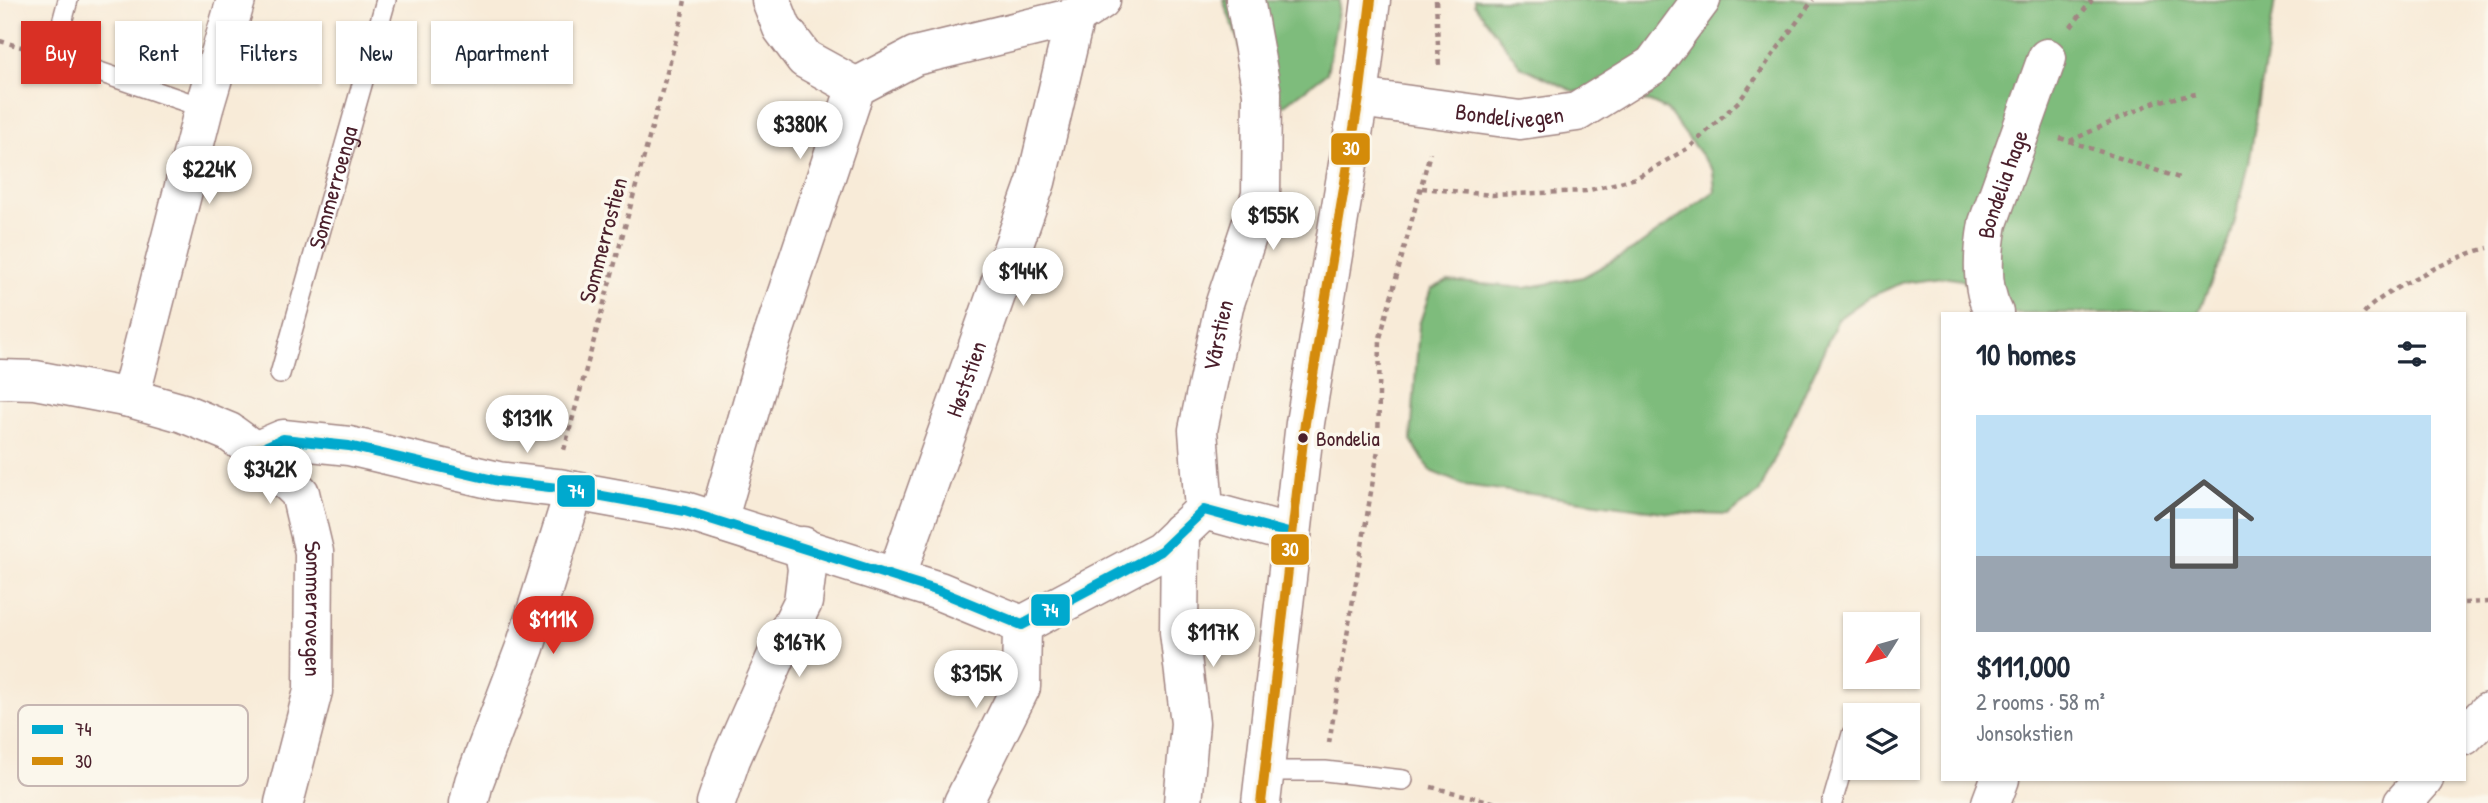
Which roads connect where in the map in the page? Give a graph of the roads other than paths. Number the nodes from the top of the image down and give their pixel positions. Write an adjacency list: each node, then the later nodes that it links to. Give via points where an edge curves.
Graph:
1 (68, 0): 12 (lane, via 53,56)
2 (236, 0): 12 (street)
3 (386, 0): 14 (lane, Sommerroenga)
4 (771, 0): 10 (street, via 782,28 805,59)
5 (1245, 0): 20 (street, Vårstien, via 1262,93 1261,194 1224,306 1198,430)
6 (1371, 0): 11 (street)
7 (1701, 0): 11 (street, Bondelivegen, via 1653,65 1577,112 1520,120)
8 (1088, 8): 10 (street, Høststien, via 915,56); 23 (street, Høststien, via 1036,182)
9 (2046, 58): 13 (street, Bondelia hage, via 1987,223 1985,283)
10 (856, 87): 19 (street, via 763,365)
11 (1359, 98): 21 (street, via 1305,423)
12 (204, 108): 16 (street)
13 (1993, 312)
14 (280, 374)
15 (0, 379): 16 (street, Sommerrovegen, via 35,380)
16 (130, 398): 17 (street, Sommerrovegen, via 229,432)
17 (255, 451): 18 (street, via 283,439 349,446 498,481); 32 (street, Sommerrovegen, via 300,492 314,552 313,691)
18 (564, 490): 19 (street); 33 (street, via 525,647)
19 (718, 521): 22 (street)
20 (1192, 521): 21 (street); 24 (street, via 1161,551); 36 (street, Vårstien, via 1179,632 1190,723)
21 (1292, 534): 31 (street)
22 (803, 546): 23 (street); 34 (street, via 807,569 803,602 731,759)
23 (896, 576): 24 (street)
24 (1022, 625): 35 (street, via 1021,687)
25 (2488, 712): 26 (street)
26 (2466, 734)
27 (1843, 765): 37 (lane)
28 (1403, 780): 31 (lane, via 1325,771)
29 (1999, 781): 38 (street)
30 (2422, 781): 39 (street)
31 (1263, 787)
32 (284, 803)
33 (469, 803)
34 (716, 803)
35 (963, 803)
36 (1183, 803)
37 (1832, 803)
38 (1991, 803)
39 (2403, 803)

